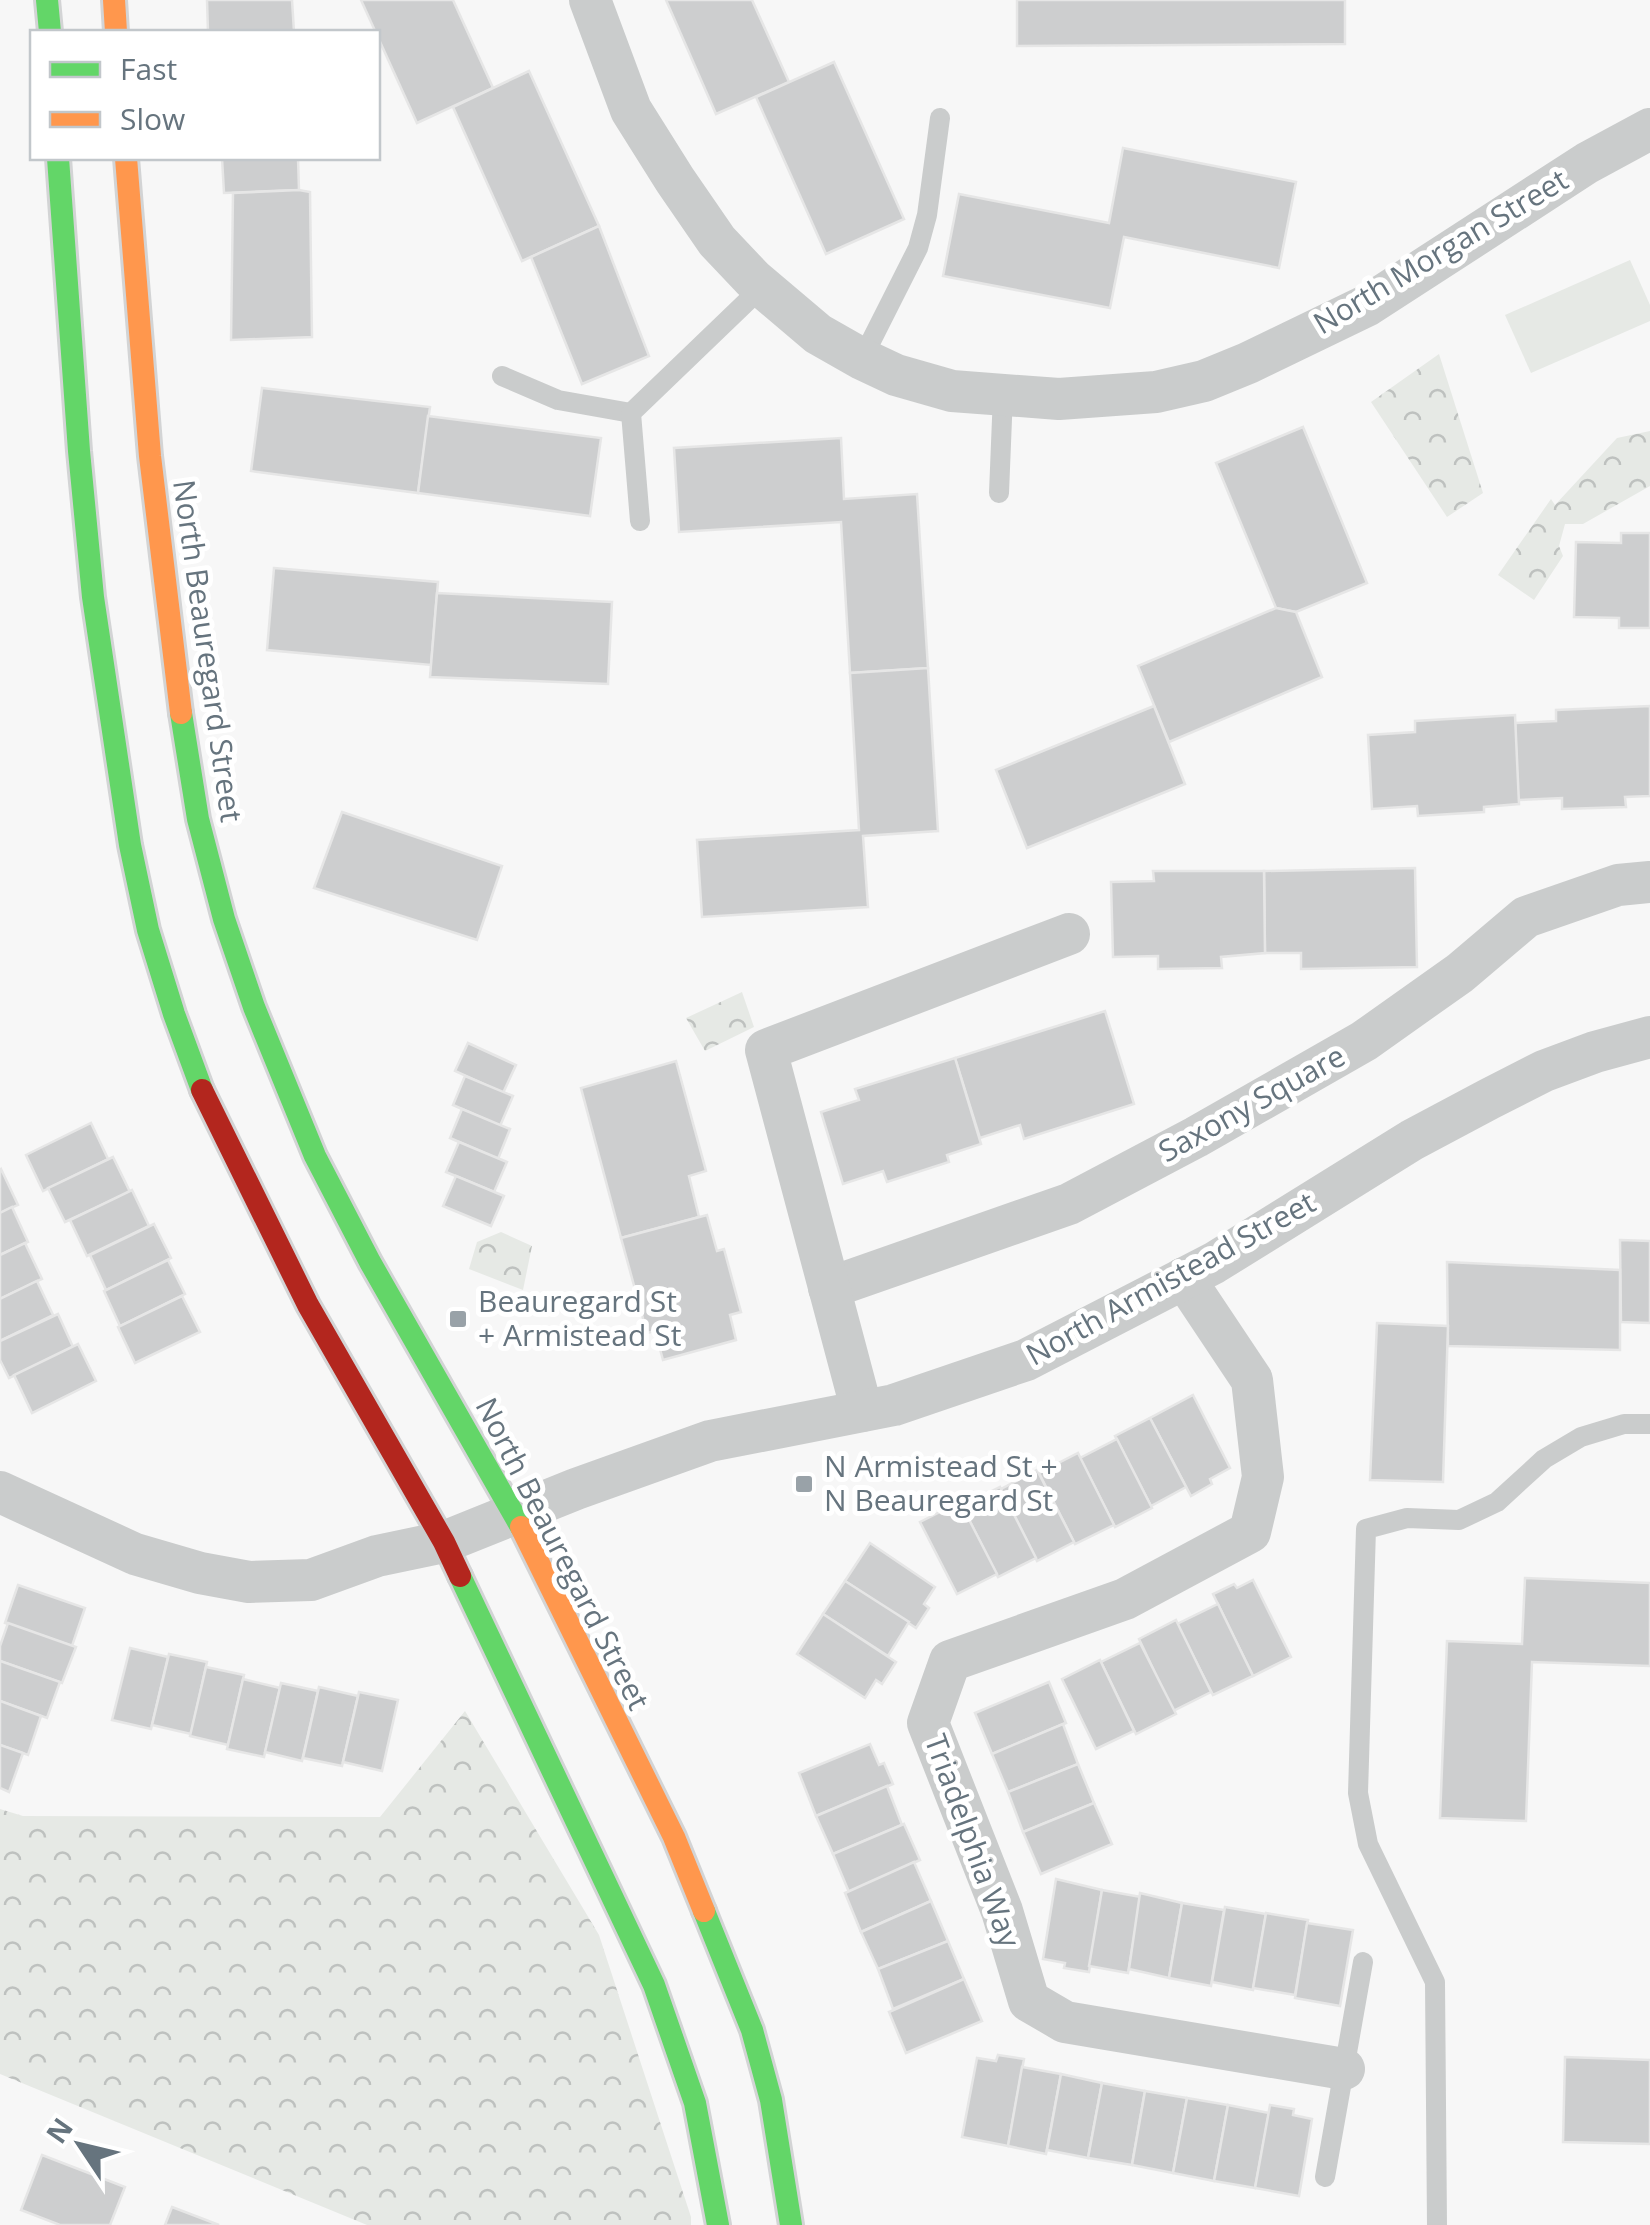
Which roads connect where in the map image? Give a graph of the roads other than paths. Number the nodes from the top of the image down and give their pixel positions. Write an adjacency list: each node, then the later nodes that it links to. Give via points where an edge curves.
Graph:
1 (48, 0): 4 (main road)
2 (114, 0): 5 (main road)
3 (590, 0): 10 (street, North Morgan Street, via 632,110 717,241)
4 (50, 30)
5 (116, 30)
6 (940, 118): 11 (lane, via 918,248)
7 (1650, 129): 13 (street, North Morgan Street, via 1368,305 1248,363 1156,392 1059,399)
8 (58, 160): 26 (main road, via 93,597 148,930 204,1096 308,1306)
9 (126, 160): 25 (main road, North Beauregard Street, via 176,684 198,819 224,920 315,1156)
10 (762, 287): 11 (street, North Morgan Street, via 818,334); 14 (lane)
11 (862, 359): 13 (street, North Morgan Street, via 952,391)
12 (502, 376): 14 (lane, via 558,400)
13 (1003, 394): 15 (lane)
14 (632, 413): 16 (lane)
15 (999, 493)
16 (640, 521)
17 (1650, 882): 21 (street, Saxony Square, via 1618,885 1526,917 1364,1042 1069,1204)
18 (1068, 934): 21 (street, via 766,1050)
19 (1650, 1037): 20 (street, North Armistead Street, via 1544,1071 1412,1140)
20 (1184, 1278): 22 (street, North Armistead Street, via 1026,1360); 28 (street, Triadelphia Way, via 1252,1380 1263,1476 1250,1532 1126,1599 950,1661 928,1723 1002,1911 1029,2002 1065,2022)
21 (830, 1288): 22 (street)
22 (862, 1411): 25 (street, North Armistead Street, via 710,1441)
23 (1650, 1424): 32 (lane, via 1581,1437 1544,1458 1497,1502 1458,1520 1407,1518 1366,1529 1358,1793 1368,1844 1434,1982)
24 (0, 1492): 26 (street, via 135,1554 249,1582 311,1580 360,1532)
25 (514, 1514): 26 (street, North Armistead Street); 31 (main road, North Beauregard Street, via 674,1838 729,1968 771,2100)
26 (444, 1542): 30 (main road, via 654,1985 694,2103)
27 (1363, 1962): 28 (lane)
28 (1344, 2068): 29 (lane)
29 (1325, 2177)
30 (718, 2225)
31 (791, 2225)
32 (1436, 2225)

